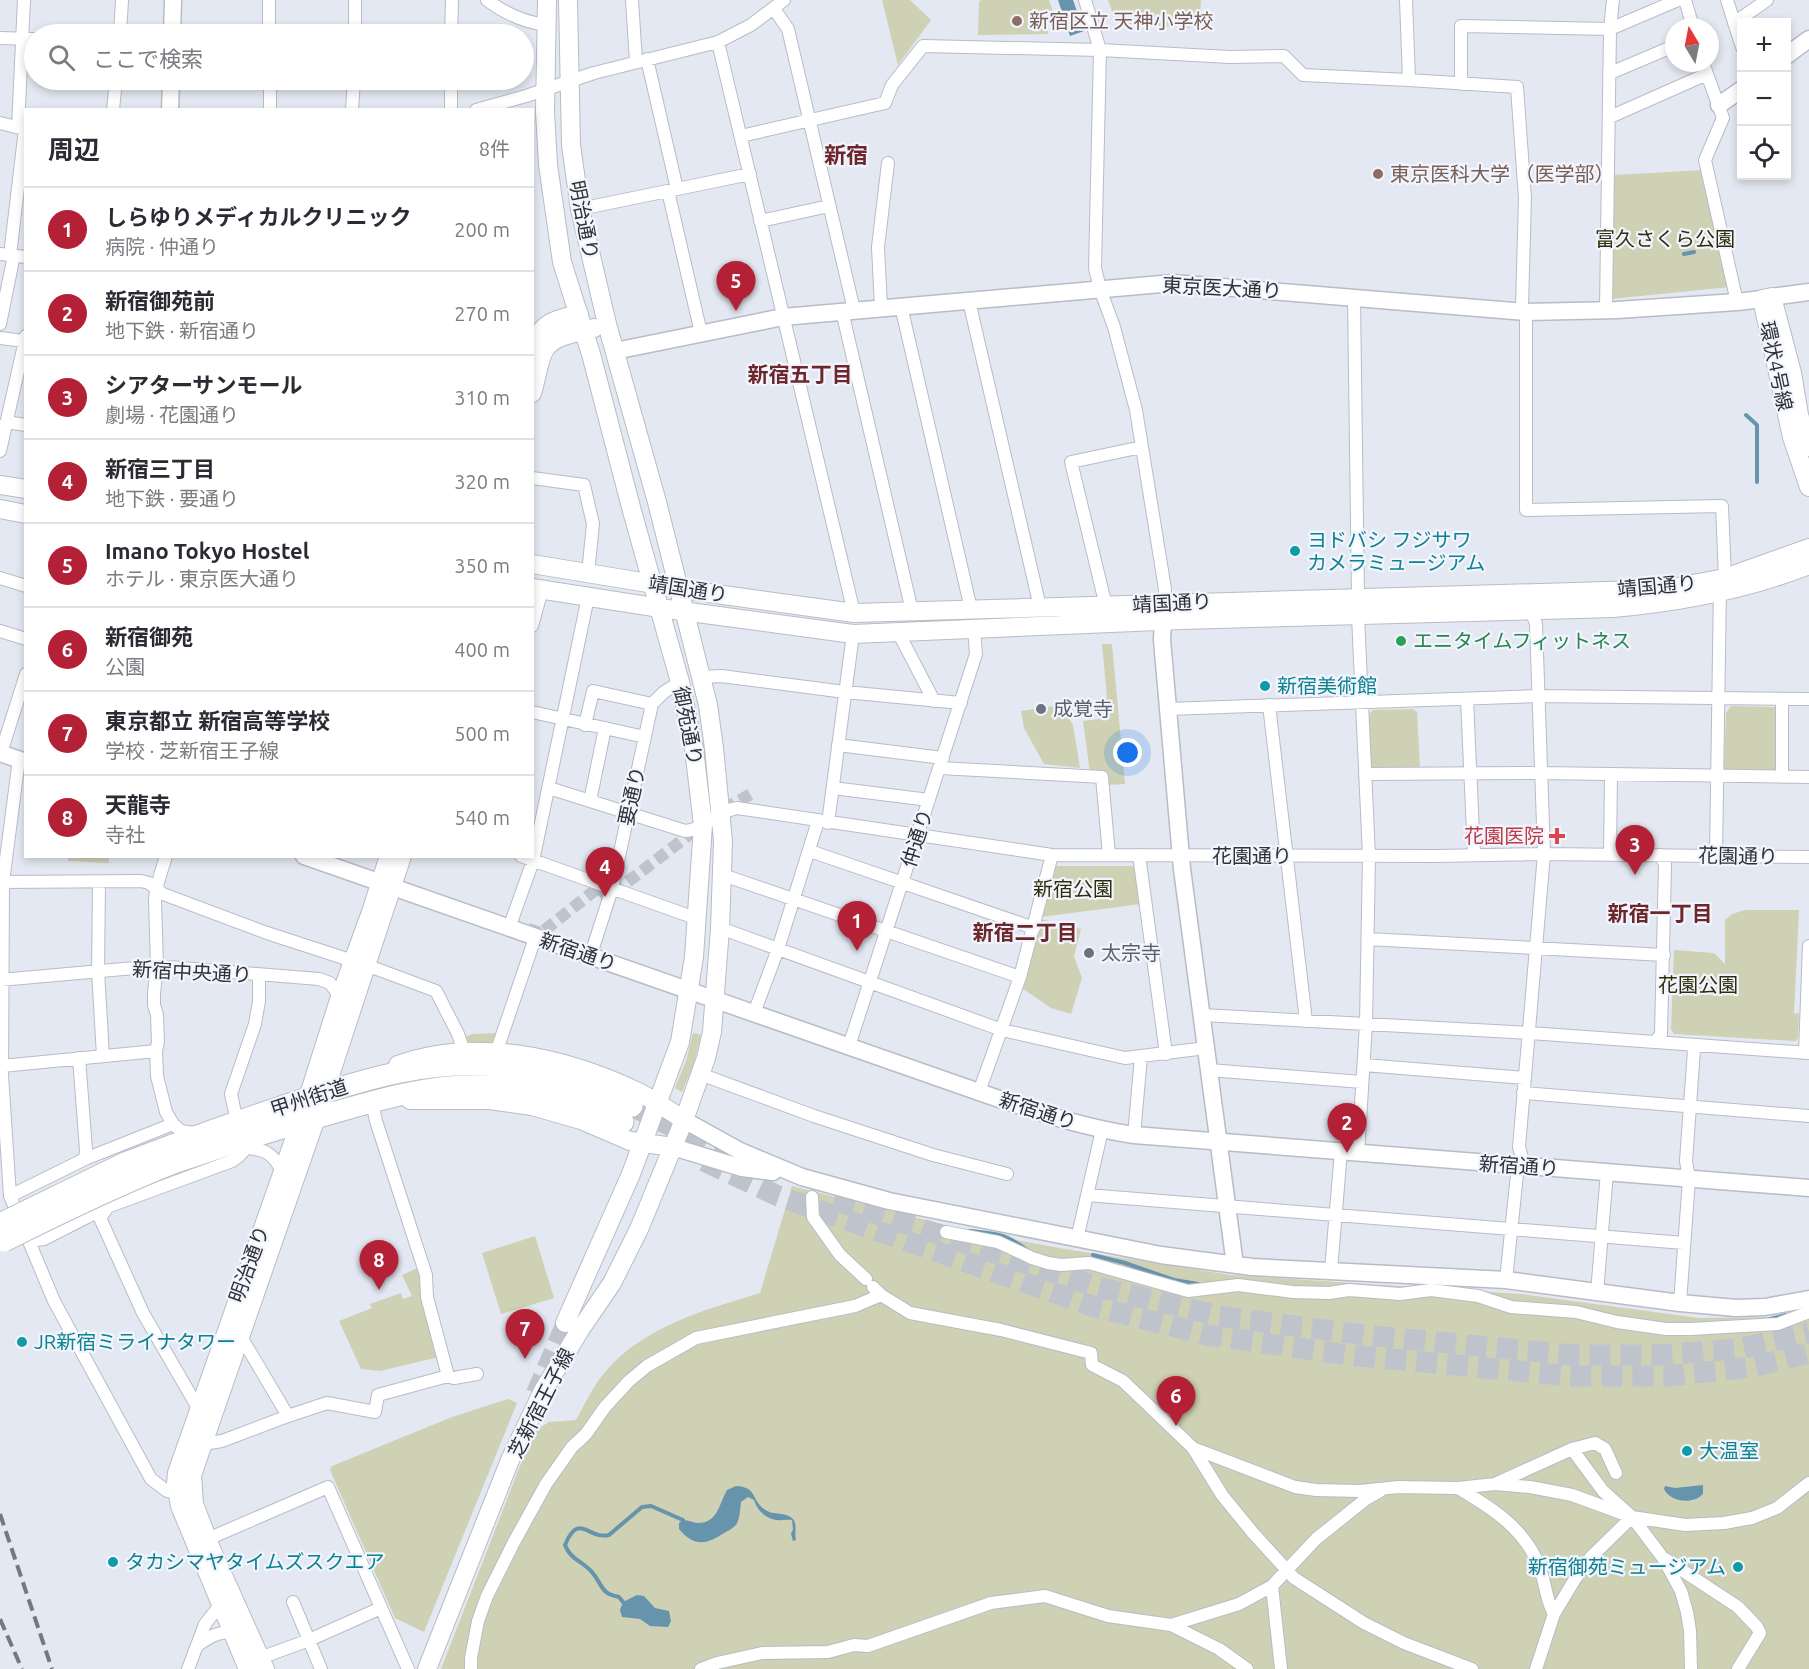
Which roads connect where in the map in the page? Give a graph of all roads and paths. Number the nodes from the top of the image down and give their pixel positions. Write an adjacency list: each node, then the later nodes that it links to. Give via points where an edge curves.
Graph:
1 (24, 0): 22 (street)
2 (122, 0): 23 (street)
3 (173, 0): 24 (street)
4 (269, 0): 25 (street)
5 (355, 0): 26 (street)
6 (452, 0): 27 (street)
7 (487, 0): 28 (street, via 530,22)
8 (547, 0): 28 (main road, 明治通り)
9 (568, 0): 43 (main road, 明治通り)
10 (632, 0): 38 (street)
11 (784, 0): 19 (street)
12 (1085, 0): 36 (street)
13 (1406, 0): 42 (street)
14 (1613, 0): 29 (street)
15 (1678, 0): 29 (street)
16 (1685, 0): 20 (street)
17 (1727, 0): 21 (street)
18 (1767, 0): 21 (street)
19 (774, 9): 34 (street); 62 (street, via 788,29)
20 (1690, 18)
21 (1734, 23): 30 (street)
22 (27, 24)
23 (121, 24)
24 (172, 24)
25 (269, 24)
26 (355, 24)
27 (451, 24)
28 (546, 25): 51 (main road, 明治通り)
29 (1610, 29): 39 (street); 44 (street, via 1461,26)
30 (1737, 32)
31 (0, 38): 32 (street)
32 (24, 39)
33 (1809, 39): 37 (street)
34 (718, 42): 38 (street); 65 (street)
35 (1665, 49): 39 (street)
36 (1100, 50): 42 (street, via 1284,56 1303,75); 62 (street, via 923,46 892,85 885,103); 73 (street, via 1095,268)
37 (1791, 52)
38 (642, 61): 43 (street); 68 (street)
39 (1609, 72): 61 (street)
40 (1699, 72): 61 (street)
41 (1706, 72): 53 (street)
42 (1408, 80): 44 (street)
43 (569, 81): 51 (street); 70 (main road, 明治通り, via 571,145)
44 (1461, 84): 83 (street, via 1517,87 1525,198 1522,306)
45 (26, 90): 54 (street)
46 (115, 90): 55 (street)
47 (171, 90): 56 (street)
48 (270, 90): 57 (street)
49 (353, 90): 58 (street)
50 (451, 90): 59 (street)
51 (545, 90): 60 (street); 84 (main road, 明治通り, via 548,165 562,262)
52 (1737, 92): 53 (street)
53 (1719, 105): 78 (street, via 1723,118 1705,160)
54 (24, 108)
55 (113, 108)
56 (170, 108)
57 (270, 108)
58 (352, 108)
59 (451, 108)
60 (483, 108)
61 (1610, 117): 81 (street)
62 (810, 120): 65 (street); 69 (street)
63 (0, 123): 64 (street)
64 (23, 128): 72 (street)
65 (741, 136): 67 (street)
66 (888, 163): 80 (street, via 878,247)
67 (750, 174): 68 (street); 71 (street)
68 (673, 190): 70 (street); 89 (street)
69 (829, 206): 71 (street); 82 (street)
70 (580, 209): 87 (main road, 明治通り)
71 (760, 221): 85 (street)
72 (12, 255): 86 (street)
73 (1100, 289): 75 (street, 東京医大通り, via 1184,282); 77 (street, 東京医大通り); 100 (street, via 1117,338)
74 (1809, 292): 76 (street, 東京医大通り)
75 (1354, 298): 83 (street, 東京医大通り); 122 (street)
76 (1767, 298): 78 (street, 東京医大通り); 101 (main road, 環状4号線); 105 (main road, 環状4号線, via 1792,437)
77 (969, 301): 79 (street, 東京医大通り); 123 (street)
78 (1737, 302): 81 (street, 東京医大通り)
79 (901, 306): 80 (street, 東京医大通り); 125 (street)
80 (881, 307): 82 (street, 東京医大通り)
81 (1606, 309): 83 (street, 東京医大通り)
82 (848, 310): 85 (street, 東京医大通り); 128 (street)
83 (1526, 312): 114 (street, via 1526,510 1722,506)
84 (579, 314): 88 (main road, 御苑通り); 93 (main road, via 548,322)
85 (783, 317): 89 (street, 東京医大通り); 130 (street)
86 (0, 324)
87 (607, 324): 88 (main road); 94 (main road, 御苑通り)
88 (584, 332): 95 (main road, via 554,340 545,349); 99 (main road, 御苑通り)
89 (701, 333): 94 (street, 東京医大通り)
90 (0, 338): 91 (street)
91 (24, 338)
92 (24, 342): 97 (street)
93 (534, 346)
94 (615, 351): 96 (main road, 御苑通り)
95 (534, 386)
96 (634, 419): 99 (main road); 117 (main road, 御苑通り)
97 (6, 422): 98 (street); 102 (street)
98 (24, 425)
99 (609, 426): 115 (main road, 御苑通り)
100 (1142, 447): 121 (street, via 1071,462); 129 (street, via 1165,589)
101 (1809, 447)
102 (0, 451)
103 (534, 478): 112 (street, via 584,486 593,524)
104 (0, 485): 106 (main road)
105 (1809, 487)
106 (24, 489)
107 (0, 509): 108 (main road)
108 (24, 514)
109 (1809, 548): 114 (main road, 靖国通り)
110 (534, 564): 112 (main road, 靖国通り)
111 (1809, 565): 114 (main road, 靖国通り)
112 (588, 573): 115 (main road, 靖国通り)
113 (0, 578): 116 (street)
114 (1722, 583): 120 (main road, 靖国通り); 141 (street)
115 (653, 584): 117 (main road, 靖国通り); 124 (main road, 御苑通り)
116 (24, 585)
117 (679, 588): 127 (main road, 御苑通り); 130 (main road, 靖国通り)
118 (537, 589): 119 (main road, 靖国通り); 126 (street)
119 (588, 597): 124 (main road, 靖国通り); 152 (street)
120 (1528, 601): 122 (main road, 靖国通り); 140 (street, via 1536,624)
121 (1106, 606): 123 (main road, 靖国通り); 129 (main road, 靖国通り)
122 (1358, 606): 129 (main road, 靖国通り); 146 (street)
123 (1040, 607): 125 (main road, 靖国通り)
124 (660, 608): 127 (main road, 靖国通り); 138 (main road, 御苑通り)
125 (971, 609): 128 (main road, 靖国通り); 131 (main road)
126 (534, 611)
127 (685, 611): 134 (main road, 靖国通り); 136 (main road, 御苑通り)
128 (912, 611): 130 (main road, 靖国通り)
129 (1163, 612): 131 (main road, 靖国通り); 150 (street)
130 (854, 613)
131 (974, 629): 133 (main road, 靖国通り); 147 (street, 仲通り, via 976,654)
132 (0, 631): 135 (street)
133 (897, 632): 134 (main road, 靖国通り); 145 (street)
134 (853, 634): 139 (street)
135 (24, 638)
136 (702, 677): 139 (street); 172 (main road, 御苑通り)
137 (24, 680): 157 (street)
138 (680, 682): 148 (street); 174 (main road, 御苑通り, via 694,749)
139 (845, 692): 145 (street); 156 (street)
140 (1538, 696): 141 (street); 142 (street); 161 (street)
141 (1718, 698): 143 (street); 164 (street)
142 (1467, 699): 146 (street); 160 (street)
143 (1782, 699): 144 (street); 165 (street)
144 (1809, 699)
145 (934, 701): 147 (street)
146 (1362, 702): 149 (street); 162 (street)
147 (961, 703): 159 (street, 仲通り)
148 (652, 704): 153 (street, via 593,690); 155 (street, 要通り)
149 (1269, 705): 150 (street); 187 (street)
150 (1168, 709): 186 (street)
151 (534, 712): 152 (street)
152 (562, 719): 153 (street); 167 (street)
153 (585, 725): 154 (street)
154 (605, 728): 155 (street); 170 (street)
155 (645, 737): 171 (street, 要通り)
156 (838, 745): 159 (street); 168 (street)
157 (0, 753): 158 (street)
158 (22, 761): 198 (street)
159 (942, 763): 169 (street, 仲通り); 180 (street, via 1102,777)
160 (1472, 773): 161 (street); 162 (street); 182 (street)
161 (1541, 773): 163 (street); 177 (street)
162 (1365, 774): 188 (street)
163 (1611, 774): 164 (street); 178 (street)
164 (1717, 776): 165 (street); 184 (street)
165 (1782, 777): 166 (street)
166 (1809, 777)
167 (549, 788): 170 (street); 185 (street)
168 (833, 788): 169 (street); 173 (street)
169 (929, 800): 175 (street, 仲通り)
170 (590, 801): 171 (street)
171 (628, 814): 174 (street, via 685,831); 203 (street, 要通り)
172 (721, 814): 173 (street, 花園通り, via 737,808); 174 (street, 花園通り); 197 (main road, 御苑通り)
173 (823, 822): 175 (street, 花園通り); 176 (street)
174 (703, 825): 205 (main road, 御苑通り)
175 (917, 837): 179 (street, 花園通り); 200 (street, 仲通り)
176 (810, 850): 200 (street); 204 (street)
177 (1544, 854): 178 (street, 花園通り); 182 (street, 花園通り); 212 (street)
178 (1610, 854): 183 (street, 花園通り)
179 (1052, 855): 180 (street, 花園通り); 208 (street)
180 (1109, 855): 181 (street, 花園通り)
181 (1139, 855): 186 (street, 花園通り); 241 (street)
182 (1474, 855): 188 (street, 花園通り)
183 (1660, 855): 184 (street, 花園通り); 215 (street, via 1665,864)
184 (1716, 855): 189 (street, 花園通り)
185 (534, 856)
186 (1181, 856): 187 (street, 花園通り); 228 (street)
187 (1287, 856): 188 (street, 花園通り); 229 (street)
188 (1369, 856): 211 (street)
189 (1809, 857)
190 (165, 858): 202 (street)
191 (310, 858): 201 (street, 新宿通り)
192 (389, 858): 201 (main road, 明治通り)
193 (401, 858): 201 (main road, 明治通り)
194 (526, 858): 196 (street)
195 (534, 858): 196 (street)
196 (533, 861): 203 (street); 206 (street)
197 (723, 874): 204 (street); 207 (main road, 御苑通り)
198 (2, 882): 199 (street); 222 (street)
199 (99, 883): 202 (street, via 141,881); 219 (street)
200 (902, 883): 208 (street); 209 (street, 仲通り)
201 (386, 885): 206 (street, 新宿通り); 217 (main road, 明治通り)
202 (156, 889): 217 (street, via 267,933); 218 (street)
203 (612, 889): 205 (street); 216 (street, 要通り)
204 (794, 899): 209 (street); 214 (street)
205 (698, 919): 224 (main road, 御苑通り)
206 (509, 928): 210 (street, 新宿通り)
207 (720, 928): 214 (street); 226 (main road, 御苑通り)
208 (1034, 928): 221 (street)
209 (887, 930): 221 (street); 223 (street, 仲通り)
210 (536, 938): 216 (street, 新宿通り); 239 (street)
211 (1368, 939): 212 (street); 230 (street)
212 (1537, 946): 215 (street); 232 (street)
213 (1809, 946): 240 (street)
214 (778, 949): 223 (street); 227 (street)
215 (1664, 955): 233 (street, via 1661,1034)
216 (590, 957): 224 (street, 新宿通り)
217 (360, 963): 225 (main road, 明治通り); 238 (street, via 436,991); 254 (main road, 明治通り)
218 (157, 966): 219 (street, 新宿中央通り); 220 (street, 新宿中央通り); 237 (street)
219 (99, 971): 222 (street, 新宿中央通り); 242 (street)
220 (259, 975): 225 (street, 新宿中央通り, via 320,979 330,983); 261 (street, via 255,1024 231,1094)
221 (1020, 977): 231 (street)
222 (1, 980): 246 (street)
223 (870, 982): 231 (street); 235 (street, 仲通り)
224 (688, 991): 226 (street, 新宿通り); 256 (main road, 御苑通り, via 680,1042)
225 (340, 997): 254 (main road, 明治通り)
226 (714, 999): 227 (street, 新宿通り); 248 (main road, 御苑通り, via 712,1032)
227 (754, 1013): 235 (street, 新宿通り)
228 (1202, 1015): 229 (street); 236 (street)
229 (1306, 1021): 230 (street)
230 (1366, 1024): 232 (street); 245 (street)
231 (1002, 1030): 243 (street, via 1125,1058); 252 (street)
232 (1530, 1033): 233 (street); 249 (street)
233 (1655, 1042): 234 (street)
234 (1699, 1045): 240 (street); 257 (street, via 1694,1050)
235 (849, 1046): 252 (street, 新宿通り)
236 (1206, 1048): 241 (street); 247 (street)
237 (156, 1051): 242 (street); 262 (street, via 163,1103)
238 (464, 1051): 239 (main road); 250 (main road, via 415,1059)
239 (496, 1053): 256 (main road, via 537,1058 584,1071)
240 (1807, 1053)
241 (1166, 1054): 243 (street)
242 (103, 1056): 244 (street)
243 (1141, 1057): 265 (street)
244 (80, 1058): 246 (street); 274 (street)
245 (1364, 1065): 249 (street); 251 (street)
246 (2, 1066): 281 (street)
247 (1209, 1070): 251 (street); 266 (street)
248 (700, 1074): 260 (main road, 御苑通り); 278 (street, via 933,1155)
249 (1525, 1078): 253 (street)
250 (360, 1081): 254 (highway, 甲州街道); 255 (highway, 甲州街道, via 432,1067 502,1066 558,1078 628,1114 533,1091 490,1086 443,1088)
251 (1362, 1082): 271 (street)
252 (979, 1092): 263 (street, 新宿通り)
253 (1523, 1093): 257 (street); 275 (street, via 1520,1153)
254 (316, 1095): 259 (main road, 明治通り); 261 (highway, 甲州街道)
255 (372, 1102): 259 (highway, 甲州街道); 268 (main road, via 510,1103 556,1112); 306 (street, via 426,1275 427,1297)
256 (657, 1104): 260 (main road); 268 (main road, 御苑通り)
257 (1690, 1106): 258 (street); 279 (street, via 1686,1161)
258 (1809, 1116)
259 (308, 1120): 267 (highway, 甲州街道); 276 (main road, 明治通り); 304 (main road, 明治通り)
260 (684, 1120): 269 (main road, 御苑通り); 273 (street)
261 (237, 1122): 264 (highway, 甲州街道)
262 (173, 1124): 264 (street, via 181,1131); 274 (street)
263 (1102, 1130): 265 (street, 新宿通り); 282 (street)
264 (205, 1133): 272 (highway, 甲州街道)
265 (1134, 1135): 266 (street, 新宿通り)
266 (1219, 1140): 270 (street, 新宿通り); 284 (street)
267 (245, 1142): 272 (highway, 甲州街道); 276 (street, via 270,1153); 285 (street, via 232,1161)
268 (642, 1143): 269 (main road); 303 (main road, 芝新宿王子線)
269 (673, 1147): 273 (street); 335 (main road, 芝新宿王子線, via 612,1283 543,1391 510,1460)
270 (1341, 1151): 271 (street, 新宿通り); 286 (street)
271 (1358, 1153): 275 (street, 新宿通り)
272 (173, 1154): 287 (highway, 甲州街道, bridge, via 104,1173); 294 (highway, 甲州街道, bridge)
273 (736, 1158): 291 (street, via 889,1201)
274 (85, 1159): 281 (street)
275 (1524, 1166): 277 (street, 新宿通り); 288 (street)
276 (282, 1171): 307 (main road, 明治通り)
277 (1607, 1172): 279 (street, 新宿通り); 290 (street)
278 (1007, 1174)
279 (1689, 1179): 280 (street, 新宿通り); 293 (street)
280 (1809, 1188)
281 (5, 1192): 292 (street)
282 (1087, 1194): 284 (street); 291 (street)
283 (812, 1197): 298 (street, via 813,1217 840,1255)
284 (1227, 1206): 286 (street); 295 (street)
285 (107, 1207): 292 (street, via 44,1239); 307 (street, via 100,1218 129,1286)
286 (1336, 1215): 288 (street); 296 (street)
287 (0, 1224)
288 (1512, 1229): 290 (street); 297 (street)
289 (946, 1232): 302 (street, via 998,1242 1048,1263 1089,1263 1188,1291 1238,1285 1329,1293 1350,1290 1400,1294 1431,1290 1478,1296 1511,1307 1576,1312 1666,1329 1778,1324)
290 (1602, 1236): 293 (street); 299 (street)
291 (1077, 1239): 295 (street)
292 (29, 1241): 317 (street, via 54,1301 151,1479 167,1491)
293 (1684, 1243): 301 (street)
294 (0, 1244)
295 (1235, 1265): 296 (street)
296 (1331, 1270): 297 (street)
297 (1506, 1280): 299 (street)
298 (873, 1287): 310 (street, via 910,1313 1001,1330 1090,1353 1092,1365 1123,1381); 336 (street, via 855,1306 696,1338 629,1380 546,1484 488,1596 478,1621)
299 (1597, 1293): 301 (street)
300 (1809, 1299): 301 (street, via 1751,1308)
301 (1680, 1303)
302 (1809, 1312)
303 (565, 1323)
304 (240, 1335): 308 (street); 309 (main road, 明治通り)
305 (477, 1374): 306 (street)
306 (448, 1376): 308 (street, via 378,1395 375,1412 327,1403)
307 (198, 1408): 317 (main road, 明治通り, via 177,1473)
308 (288, 1416): 309 (street, via 222,1441)
309 (202, 1444): 317 (main road, 明治通り)
310 (1193, 1448): 316 (street, via 1295,1487); 321 (street, via 1222,1495)
311 (1572, 1449): 312 (street, via 1595,1443 1605,1449); 313 (street); 318 (street, via 1604,1491)
312 (1616, 1473)
313 (1495, 1484): 315 (street); 318 (street, via 1572,1495)
314 (1809, 1484): 318 (street, via 1777,1508 1752,1518 1685,1525)
315 (1458, 1488): 316 (street); 326 (street, via 1505,1518 1520,1534 1540,1569)
316 (1384, 1489): 321 (street, via 1316,1539)
317 (184, 1492): 319 (main road, 明治通り)
318 (1632, 1517): 320 (street); 326 (street, via 1591,1557)
319 (202, 1542): 324 (main road, 明治通り); 325 (street, via 328,1487); 331 (main road, 明治通り)
320 (1663, 1557): 342 (street, via 1687,1612); 343 (street, via 1738,1607 1757,1627 1760,1633)
321 (1288, 1571): 322 (street); 340 (street, via 1364,1623)
322 (1272, 1586): 327 (street, via 1239,1604); 339 (street)
323 (293, 1602): 329 (street)
324 (221, 1604): 328 (main road, 明治通り); 330 (street, via 205,1624)
325 (381, 1608): 329 (street); 334 (street)
326 (1554, 1614): 341 (street)
327 (1171, 1625): 337 (street, via 1108,1616 1046,1596 991,1603 868,1646 854,1645 828,1652 762,1653); 338 (street, via 1219,1649)
328 (233, 1632): 330 (street, via 220,1632); 331 (main road, 明治通り)
329 (309, 1640): 331 (street); 333 (street)
330 (198, 1645): 332 (street)
331 (257, 1666)
332 (188, 1669)
333 (321, 1669)
334 (408, 1669)
335 (427, 1669)
336 (471, 1669)
337 (701, 1669)
338 (1247, 1669)
339 (1281, 1669)
340 (1472, 1669)
341 (1536, 1669)
342 (1691, 1669)
343 (1738, 1669)

